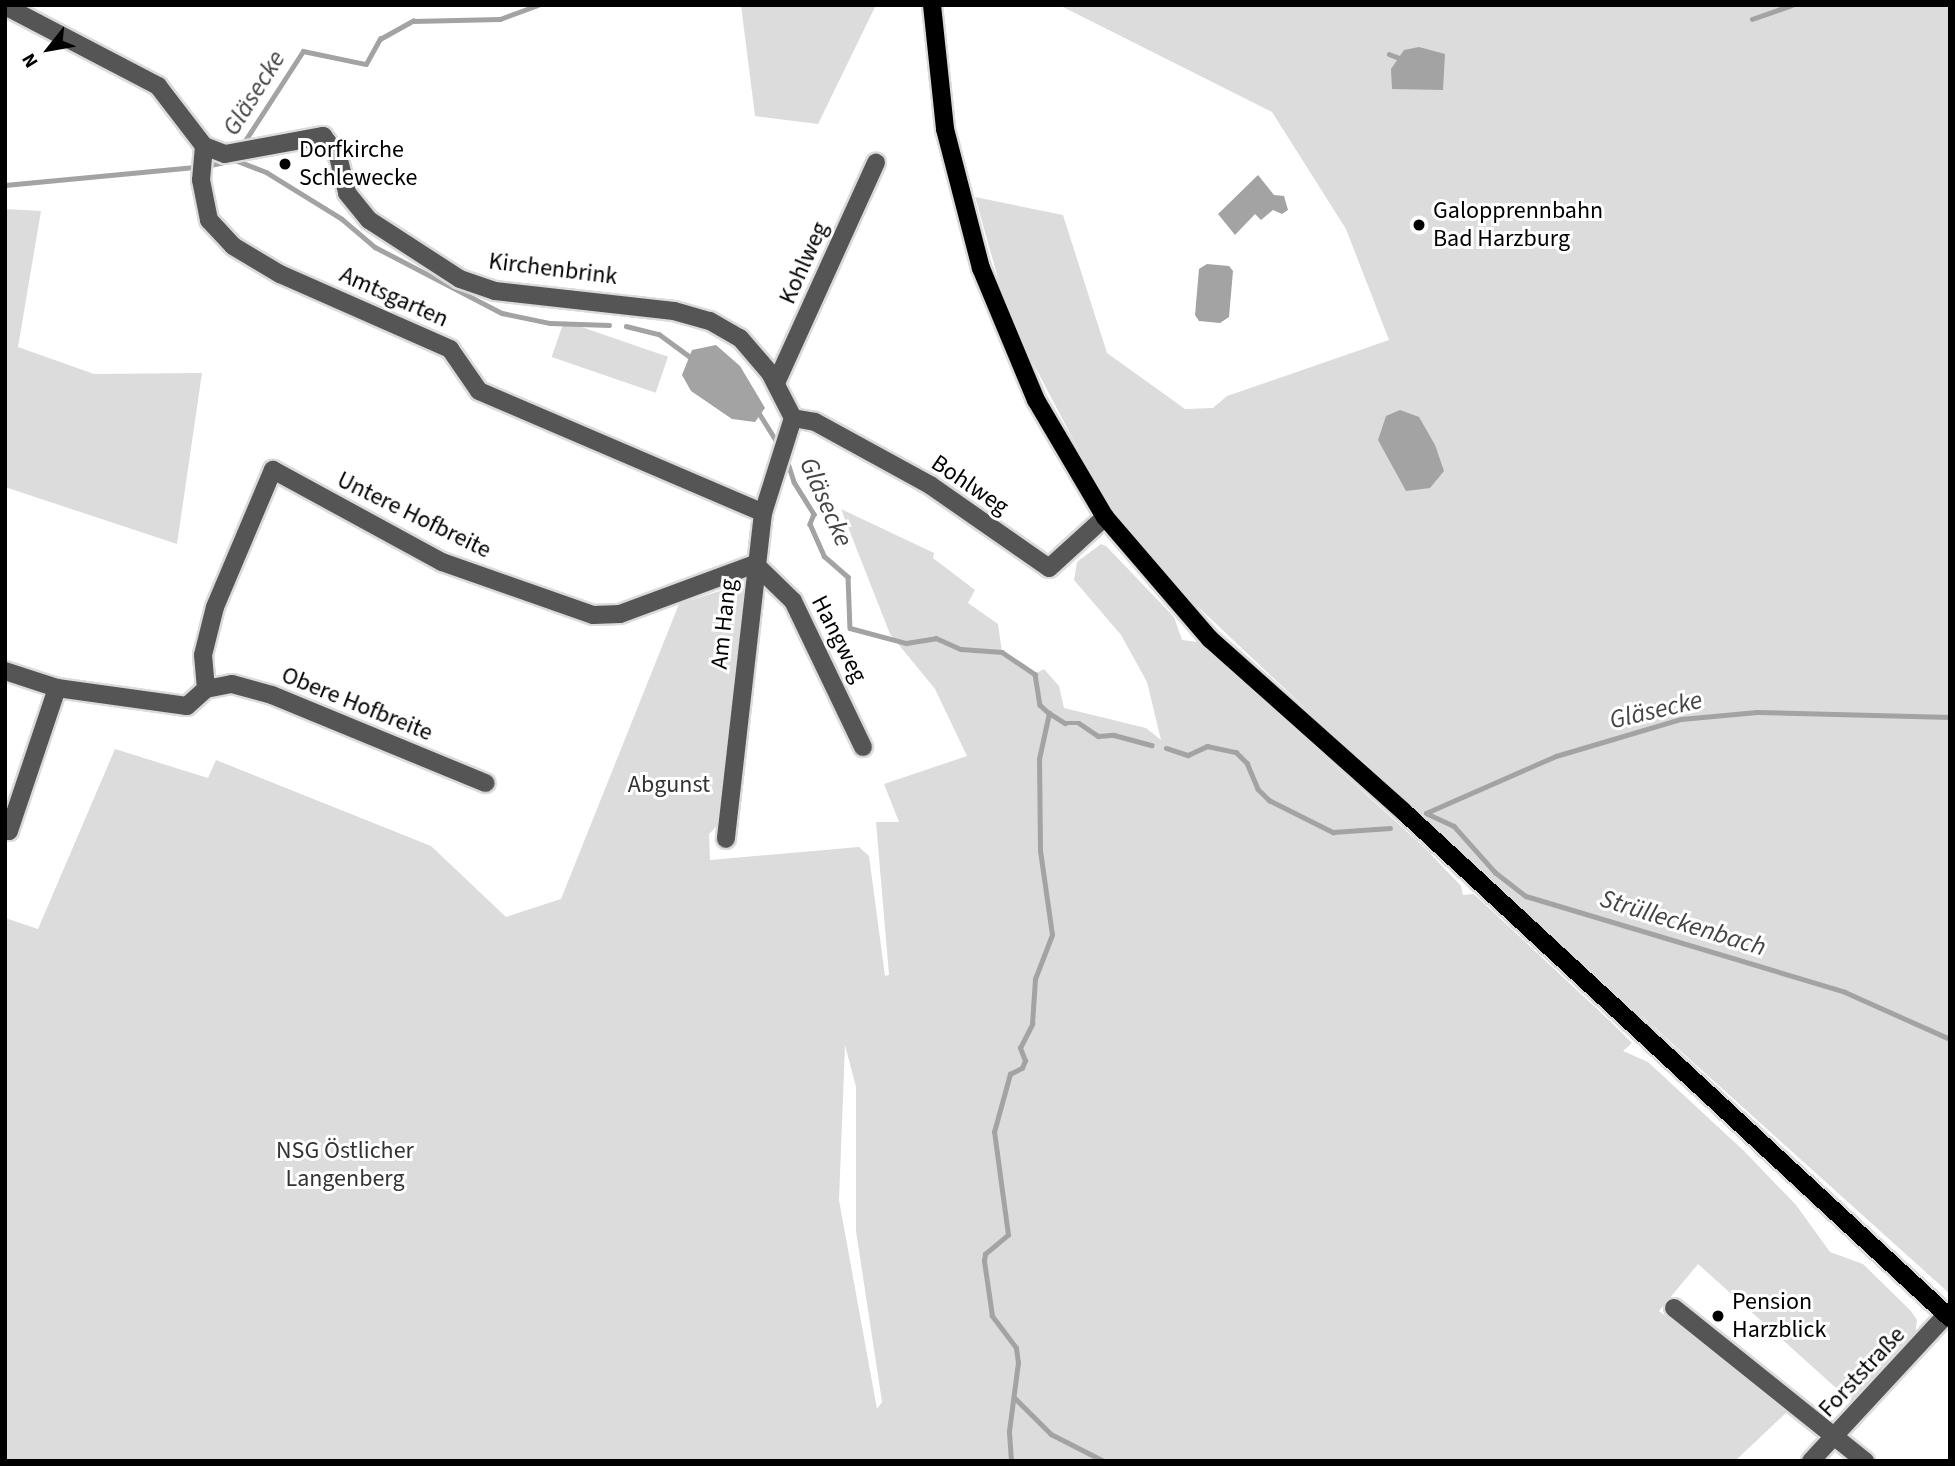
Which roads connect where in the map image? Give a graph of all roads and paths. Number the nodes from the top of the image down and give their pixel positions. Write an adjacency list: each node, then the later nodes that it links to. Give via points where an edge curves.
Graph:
1 (932, 5): 8 (main road, via 945,129 981,268 1036,400)
2 (5, 6): 3 (street, via 158,86)
3 (203, 153): 5 (street, Kirchenbrink, via 244,153 323,136 338,156 347,193 369,220 460,279 495,291 628,303 710,321 740,338); 7 (street, Amtsgarten, via 201,180 209,220 233,246 281,274 450,349 479,391)
4 (876, 163): 5 (street, Kohlweg)
5 (776, 383): 6 (street, Kirchenbrink)
6 (791, 427): 7 (street, Am Hang); 8 (street, Bohlweg, via 815,422 930,485 1049,568)
7 (763, 513): 9 (street, Am Hang)
8 (1105, 517): 18 (main road, via 1210,639)
9 (755, 564): 12 (street, Untere Hofbreite, via 620,614 593,615 442,562 273,470 215,607 203,655); 13 (street, Hangweg, via 793,601); 16 (street, Am Hang)
10 (5, 671): 11 (street)
11 (57, 688): 12 (street, via 187,706); 15 (street, via 9,831)
12 (206, 689): 14 (street, Obere Hofbreite, via 232,684 272,695)
13 (863, 747)
14 (486, 783)
15 (5, 830)
16 (726, 839)
17 (1674, 1308): 19 (street)
18 (1948, 1317): 19 (street, Forststraße)
19 (1832, 1435): 20 (street, Forststraße); 21 (street)
20 (1811, 1461)
21 (1865, 1461)

